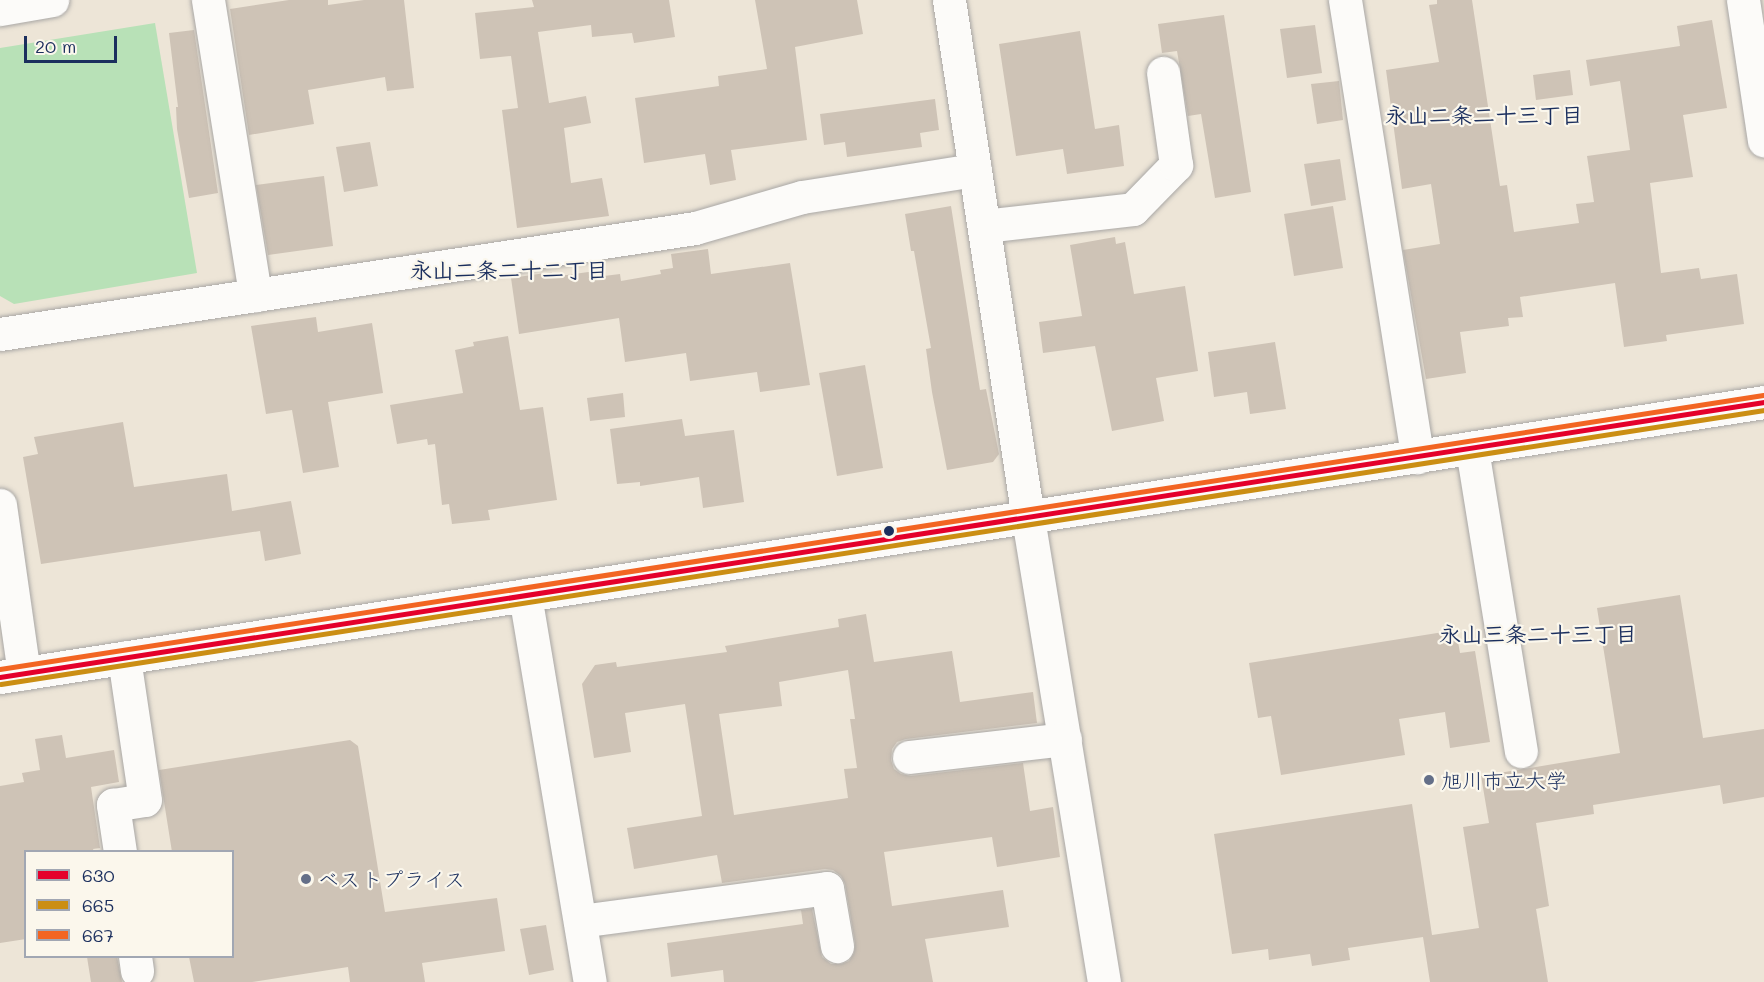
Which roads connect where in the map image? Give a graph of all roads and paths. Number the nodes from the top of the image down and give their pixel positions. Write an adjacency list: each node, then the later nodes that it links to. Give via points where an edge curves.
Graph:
1 (52, 0): 6 (main road)
2 (208, 0): 11 (main road)
3 (949, 0): 9 (main road)
4 (1345, 0): 15 (main road)
5 (1743, 0): 8 (main road)
6 (0, 9)
7 (1163, 73): 10 (main road, via 1176,165 1132,209)
8 (1764, 140)
9 (975, 170): 10 (main road); 11 (main road, via 802,197 695,228)
10 (984, 226): 17 (main road)
11 (255, 295): 12 (main road)
12 (0, 334)
13 (1764, 402): 14 (main road)
14 (1472, 449): 15 (main road); 22 (main road)
15 (1418, 457): 17 (main road)
16 (0, 505): 20 (main road)
17 (1028, 518): 18 (main road); 21 (main road)
18 (525, 595): 19 (main road); 25 (main road)
19 (124, 658): 20 (main road); 24 (main road, via 145,800 113,805)
20 (12, 675)
21 (1065, 739): 23 (main road); 28 (main road)
22 (1521, 751)
23 (909, 757)
24 (120, 850)
25 (580, 921): 26 (main road, via 827,888); 27 (main road)
26 (837, 946)
27 (590, 982)
28 (1104, 982)

